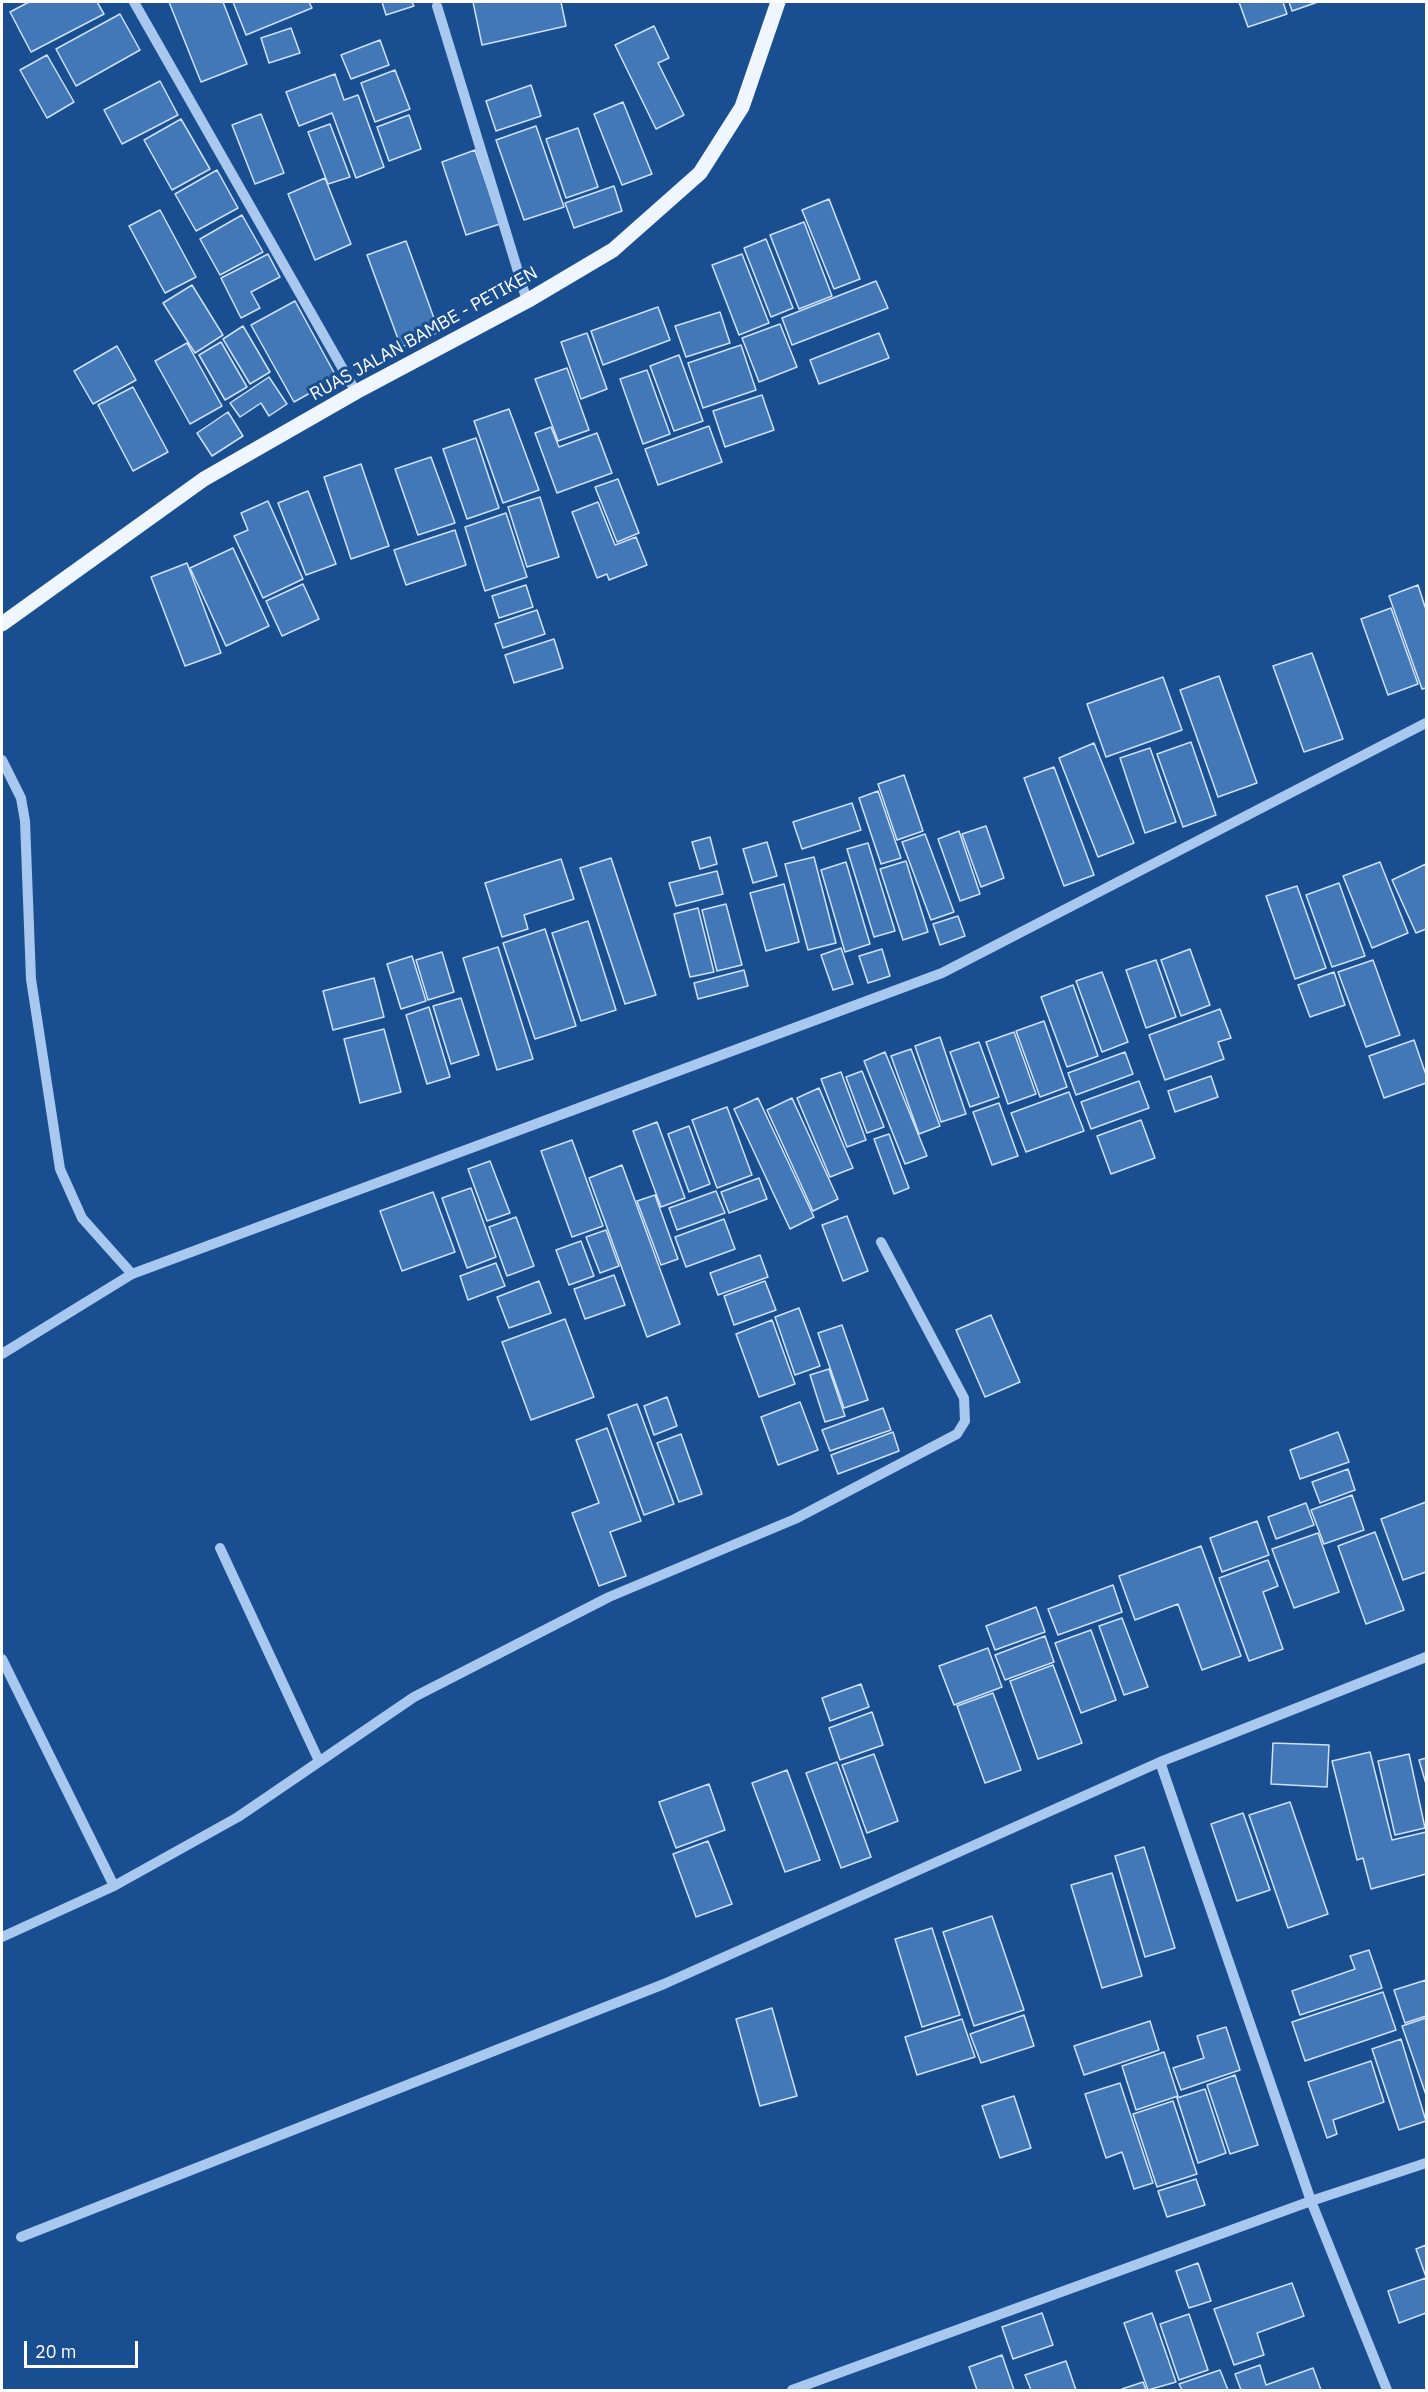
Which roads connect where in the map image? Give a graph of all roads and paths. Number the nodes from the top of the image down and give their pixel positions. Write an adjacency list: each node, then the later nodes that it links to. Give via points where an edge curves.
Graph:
1 (134, 2): 5 (street)
2 (778, 2): 4 (main road, RUAS JALAN BAMBE - PETIKEN, via 742,107 700,174 613,250)
3 (437, 6): 4 (street)
4 (527, 301): 5 (main road, RUAS JALAN BAMBE - PETIKEN)
5 (356, 392): 6 (main road, RUAS JALAN BAMBE - PETIKEN, via 204,479)
6 (2, 624)
7 (1426, 723): 10 (street, via 942,973)
8 (2, 760): 10 (street, via 21,798 25,821 32,979 60,1169 82,1218)
9 (881, 1242): 15 (street, via 964,1398 964,1421 957,1434 795,1519 609,1597 414,1697)
10 (132, 1274): 11 (street)
11 (2, 1354)
12 (220, 1548): 15 (street)
13 (1426, 1657): 16 (street)
14 (2, 1659): 17 (street)
15 (319, 1761): 17 (street, via 256,1806)
16 (1160, 1762): 20 (street); 21 (street, via 664,1984)
17 (114, 1886): 18 (street)
18 (2, 1937)
19 (1426, 2163): 20 (street)
20 (1311, 2202): 22 (street); 23 (street)
21 (21, 2237)
22 (792, 2391)
23 (1387, 2391)

